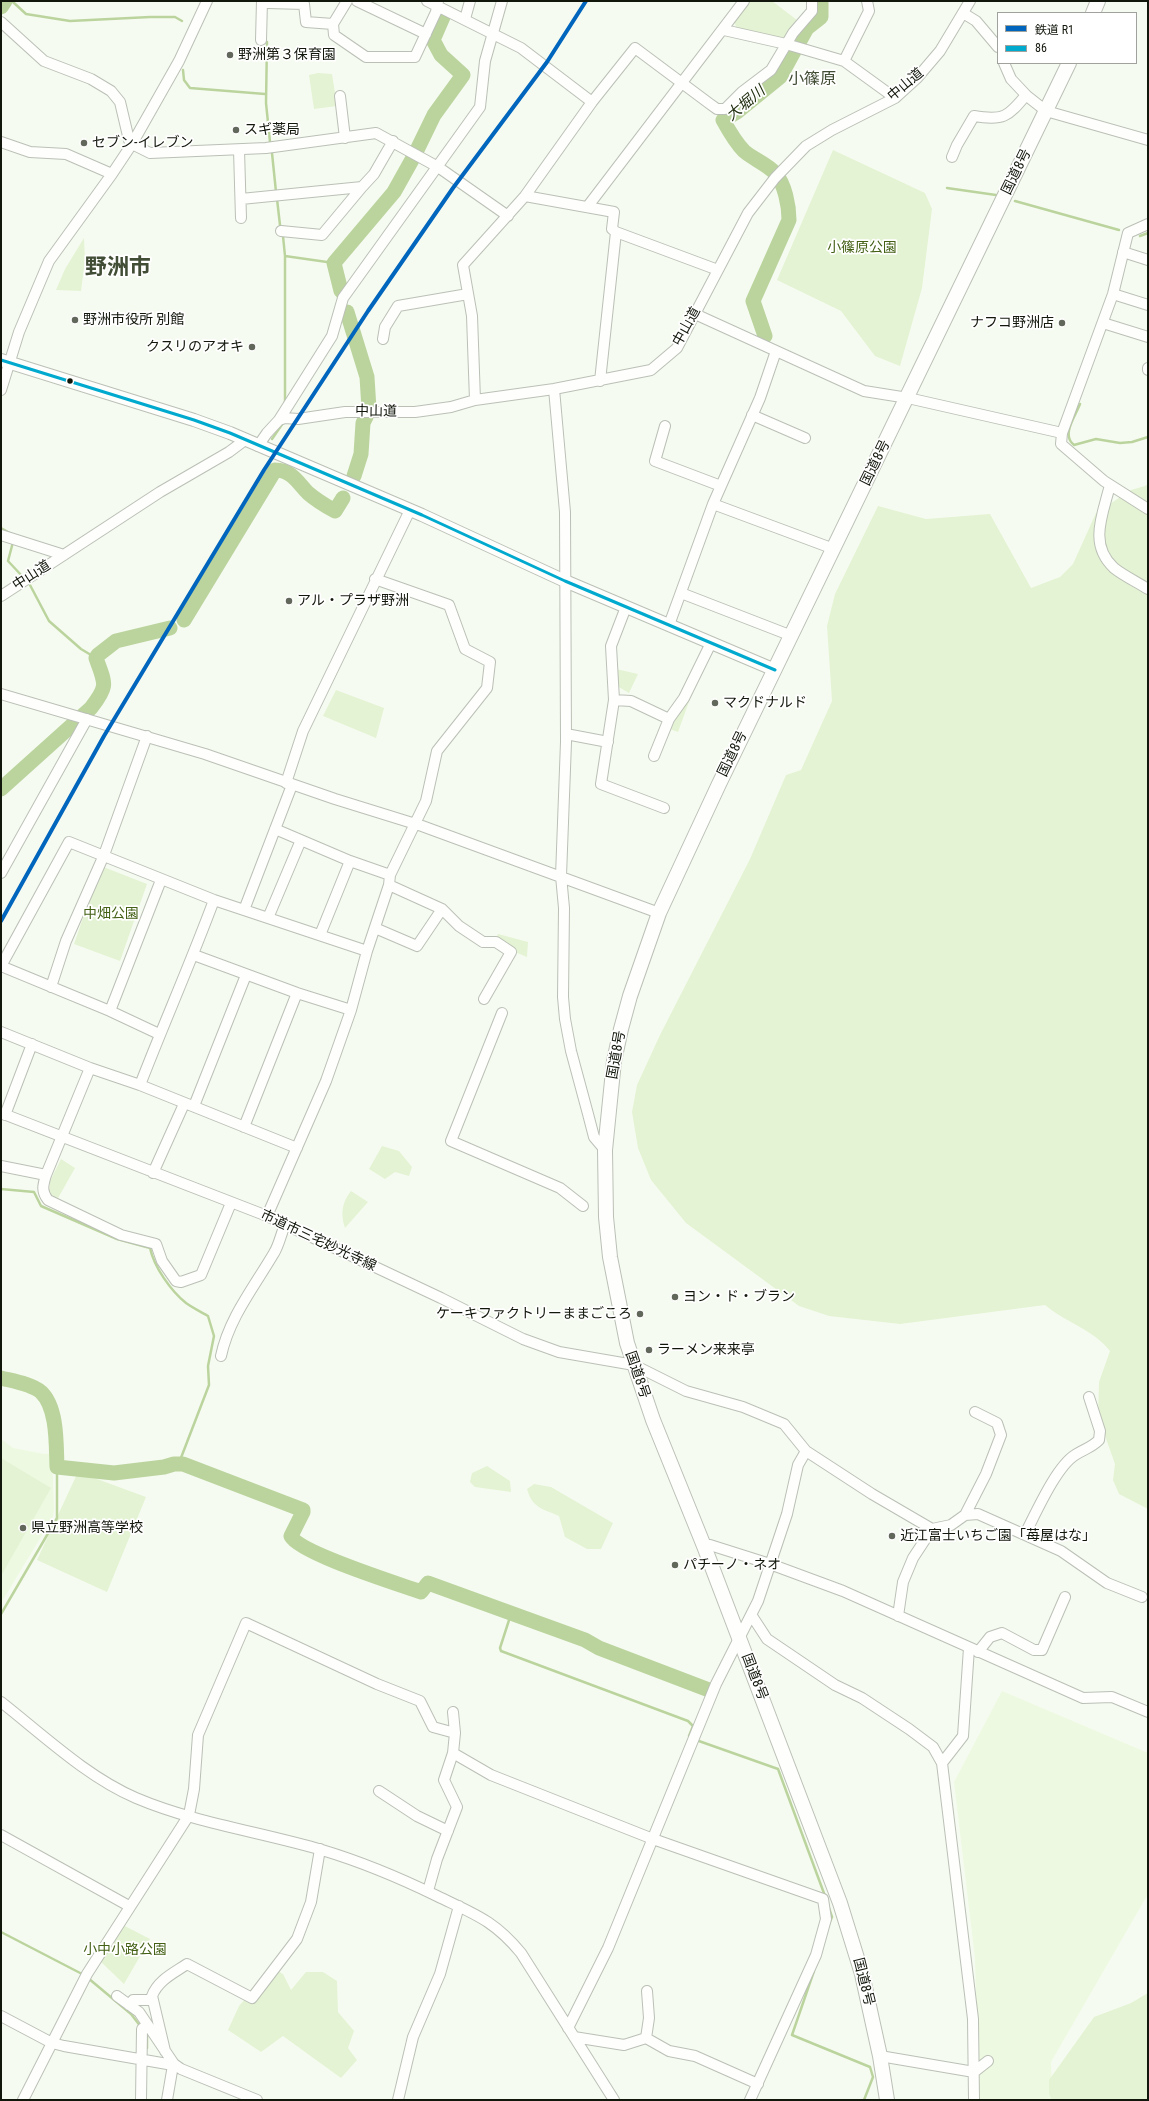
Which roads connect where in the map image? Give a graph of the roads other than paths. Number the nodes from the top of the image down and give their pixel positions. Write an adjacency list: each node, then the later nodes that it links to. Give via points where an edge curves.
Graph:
1 (207, 1): 37 (street, via 179,61)
2 (263, 1): 17 (street, via 268,4 304,4 306,22); 21 (street)
3 (347, 1): 17 (street)
4 (357, 1): 19 (street)
5 (470, 1): 15 (street)
6 (502, 1): 20 (street)
7 (744, 1): 18 (street)
8 (812, 1): 22 (street, via 812,11)
9 (867, 1): 24 (street, via 868,11)
10 (970, 1): 14 (street, 中山道)
11 (1098, 1): 13 (highway)
12 (435, 5): 15 (street); 19 (street)
13 (1093, 12)
14 (963, 13): 23 (street, via 976,21); 30 (street, 中山道, via 926,70)
15 (465, 20): 20 (street)
16 (1, 22): 37 (street, via 44,61 91,79 111,91 120,102)
17 (333, 24): 19 (street, via 334,35 366,56 415,57)
18 (724, 30): 22 (street); 27 (street)
19 (426, 34)
20 (493, 34): 31 (street, via 521,48); 40 (street, via 485,61 480,107)
21 (261, 40)
22 (788, 45): 24 (street); 27 (street, via 771,70 725,109 717,109)
23 (997, 46)
24 (844, 61): 30 (street)
25 (1004, 64): 28 (street, via 1011,79)
26 (1069, 64): 32 (highway, 国道8号)
27 (682, 82): 31 (street, via 635,48); 45 (street)
28 (1026, 94): 32 (street); 39 (street, via 1011,113 990,119 974,116)
29 (340, 96): 33 (street)
30 (895, 98): 53 (street, 中山道, via 806,146 777,175 748,213)
31 (592, 102): 43 (street)
32 (1046, 111): 34 (street); 66 (highway, 国道8号)
33 (345, 138): 35 (street, via 376,133); 38 (street)
34 (1148, 140)
35 (393, 141): 40 (street); 42 (street, via 374,174)
36 (1, 142): 41 (street, via 30,152 66,154)
37 (132, 144): 38 (street, via 150,153); 41 (street)
38 (238, 150): 44 (street)
39 (952, 157)
40 (438, 167): 46 (street); 69 (street, via 343,298 332,336)
41 (112, 174): 62 (street, via 49,261)
42 (362, 187): 44 (street); 49 (street, via 322,235)
43 (525, 196): 45 (street); 46 (street)
44 (240, 199): 47 (street)
45 (588, 206): 50 (street, via 614,212 612,229)
46 (508, 216): 54 (street, via 463,265)
47 (241, 218)
48 (1148, 224): 51 (street, via 1128,232)
49 (280, 231)
50 (616, 232): 53 (street); 63 (street)
51 (1123, 252): 52 (street); 55 (street)
52 (1148, 260)
53 (718, 270): 57 (street, 中山道)
54 (468, 294): 60 (street, via 398,306 385,327); 67 (street, via 472,316)
55 (1113, 294): 56 (street); 58 (street)
56 (1148, 305)
57 (695, 314): 61 (street); 63 (street, 中山道, via 676,348 658,365 642,373)
58 (1103, 323): 59 (street); 71 (street)
59 (1148, 337)
60 (384, 340)
61 (776, 352): 66 (street, via 864,390); 68 (street)
62 (6, 361): 65 (street); 73 (main road, via 194,420)
63 (600, 381): 64 (street, 中山道)
64 (554, 389): 67 (street, 中山道); 84 (street, via 565,512)
65 (1, 390)
66 (908, 398): 71 (street); 81 (highway, 国道8号)
67 (475, 400): 69 (street, 中山道, via 451,407 415,412 331,412)
68 (752, 415): 72 (street); 76 (street)
69 (279, 420): 74 (street)
70 (665, 426): 76 (street, via 655,461)
71 (1062, 433): 75 (street, via 1061,444)
72 (805, 438)
73 (245, 440): 74 (main road); 82 (street, 中山道)
74 (258, 446): 79 (main road)
75 (1110, 485): 78 (street); 85 (street, via 1099,534 1100,550 1114,568)
76 (721, 486): 77 (street)
77 (713, 504): 81 (street); 86 (street)
78 (1148, 509)
79 (410, 510): 83 (street); 84 (main road)
80 (1, 535): 82 (street)
81 (834, 549): 90 (highway, 国道8号)
82 (64, 555): 87 (street, 中山道)
83 (376, 579): 101 (street, via 303,731); 103 (street, via 449,605 465,649 490,662 487,688 437,751 426,801)
84 (565, 581): 88 (main road); 97 (street)
85 (1148, 589)
86 (681, 593): 89 (street); 90 (street)
87 (1, 596)
88 (626, 607): 89 (main road); 94 (street, via 611,646)
89 (669, 625): 91 (main road)
90 (792, 636): 92 (highway, 国道8号)
91 (711, 642): 92 (main road); 96 (street, via 684,698)
92 (774, 670): 115 (highway, 国道8号)
93 (1, 694): 95 (street)
94 (614, 700): 96 (street, via 631,701); 99 (street)
95 (87, 719): 98 (street); 108 (street)
96 (668, 719): 100 (street)
97 (566, 734): 99 (street); 109 (street)
98 (148, 736): 101 (street); 106 (street)
99 (608, 742): 102 (street, via 601,784)
100 (654, 756)
101 (289, 784): 103 (street); 104 (street)
102 (664, 808)
103 (414, 824): 109 (street); 111 (street)
104 (275, 829): 105 (street); 114 (street)
105 (301, 840): 107 (street); 116 (street)
106 (104, 855): 110 (street); 122 (street, via 66,941); 122 (street, via 69,842 1,966)
107 (350, 861): 111 (street); 118 (street)
108 (1, 872)
109 (561, 876): 115 (street); 138 (street, via 564,908 564,1019 594,1137)
110 (162, 880): 112 (street); 126 (street)
111 (390, 880): 113 (street); 117 (street)
112 (214, 900): 114 (street); 120 (street)
113 (442, 909): 117 (street, via 417,946); 124 (street, via 459,926 482,942 496,942 511,952)
114 (244, 910): 116 (street)
115 (659, 913): 138 (highway, 国道8号, via 634,982 621,1029 614,1061)
116 (268, 918): 118 (street)
117 (375, 928): 119 (street)
118 (320, 935): 119 (street)
119 (367, 951): 125 (street)
120 (194, 955): 121 (street); 129 (street)
121 (246, 975): 123 (street); 133 (street)
122 (51, 987): 126 (street)
123 (297, 993): 125 (street); 135 (street)
124 (484, 999)
125 (351, 1010): 137 (street, via 326,1081)
126 (110, 1011): 129 (street)
127 (502, 1013): 143 (street, via 451,1141 560,1188)
128 (1, 1032): 130 (street)
129 (159, 1034): 132 (street)
130 (32, 1044): 131 (street); 134 (street)
131 (90, 1068): 132 (street); 136 (street)
132 (140, 1085): 133 (street)
133 (189, 1105): 135 (street); 140 (street)
134 (3, 1114): 136 (street, 市道市三宅妙光寺線)
135 (244, 1127): 137 (street)
136 (63, 1136): 140 (street, 市道市三宅妙光寺線); 141 (street)
137 (297, 1148): 144 (street)
138 (605, 1150): 147 (highway, 国道8号, via 606,1217 610,1257 618,1305)
139 (1, 1166): 141 (street)
140 (153, 1173): 142 (street, 市道市三宅妙光寺線)
141 (46, 1175): 142 (street, via 42,1187 48,1200 121,1235 156,1244 162,1261 176,1281 181,1282 201,1275)
142 (231, 1204): 144 (street, 市道市三宅妙光寺線)
143 (583, 1206)
144 (267, 1216): 145 (street, 市道市三宅妙光寺線)
145 (285, 1225): 146 (street, via 275,1252 231,1324); 147 (street, 市道市三宅妙光寺線, via 523,1339 559,1352)
146 (221, 1356)
147 (634, 1365): 150 (street, 市道市三宅妙光寺線, via 686,1391 743,1407 784,1424); 154 (highway, 国道8号, via 653,1420)
148 (1089, 1397): 153 (street, via 1100,1431 1099,1440 1089,1449 1075,1455 1056,1477)
149 (975, 1412): 151 (street, via 997,1423 1001,1434 986,1474)
150 (806, 1451): 152 (street, 市道市三宅妙光寺線); 155 (street, via 798,1465 787,1514)
151 (965, 1515): 152 (street, via 951,1525); 153 (street, via 978,1514)
152 (932, 1529): 159 (street, via 912,1558 903,1582)
153 (1025, 1534): 157 (street, via 1061,1551 1106,1583)
154 (704, 1546): 155 (street, via 710,1544); 160 (highway, 国道8号)
155 (770, 1564): 158 (street); 159 (street, via 843,1591)
156 (1065, 1597): 161 (street, via 1042,1650 1034,1650 1002,1633 990,1637)
157 (1142, 1597)
158 (752, 1616): 160 (street); 167 (street, via 767,1639 835,1685 862,1698 909,1728 933,1747)
159 (898, 1616): 161 (street)
160 (739, 1637): 172 (street, via 716,1684); 188 (highway, 国道8号, via 840,1903 862,1974)
161 (974, 1650): 164 (street, via 1083,1698 1112,1697); 167 (street, via 963,1736)
162 (1, 1702): 169 (street, via 100,1778 137,1798)
163 (454, 1712): 165 (street)
164 (1148, 1712)
165 (455, 1733): 166 (street); 169 (street, via 434,1727 420,1701 246,1624 198,1735 194,1789)
166 (453, 1753): 170 (street, via 444,1780 457,1807); 172 (street, via 491,1776)
167 (942, 1763): 191 (street, via 973,2019)
168 (379, 1791): 170 (street, via 417,1816)
169 (189, 1815): 173 (street); 175 (street)
170 (448, 1832): 174 (street)
171 (1, 1835): 175 (street)
172 (653, 1839): 183 (street, via 608,1948); 192 (street, via 823,1899 826,1919 816,1955)
173 (320, 1849): 174 (street, via 388,1873); 179 (street, via 311,1902 297,1939 252,1998 187,1964 160,1982 152,1996)
174 (428, 1891): 176 (street)
175 (130, 1906): 186 (street, via 87,1974)
176 (459, 1906): 183 (street, via 482,1917 506,1936 521,1953); 197 (street, via 440,1974 413,2036)
177 (648, 1992): 185 (street, via 649,2018)
178 (117, 1996): 180 (street)
179 (153, 2000): 180 (street, via 133,2000); 187 (street)
180 (129, 2005): 182 (street, via 139,2012)
181 (1, 2016): 186 (street)
182 (147, 2025): 187 (street); 189 (street, via 142,2030)
183 (568, 2028): 184 (street)
184 (574, 2037): 185 (street, via 624,2045); 198 (street)
185 (646, 2038): 192 (street, via 669,2051 695,2056)
186 (52, 2042): 189 (street); 193 (street)
187 (165, 2051): 196 (street, via 174,2064 182,2069)
188 (880, 2056): 191 (street); 200 (highway, 国道8号)
189 (142, 2059): 194 (street); 195 (street, via 173,2065)
190 (988, 2061): 191 (street)
191 (974, 2072): 201 (street)
192 (758, 2084): 199 (street)
193 (23, 2100)
194 (141, 2100)
195 (167, 2100)
196 (257, 2100)
197 (398, 2100)
198 (614, 2100)
199 (750, 2100)
200 (887, 2100)
201 (974, 2100)

